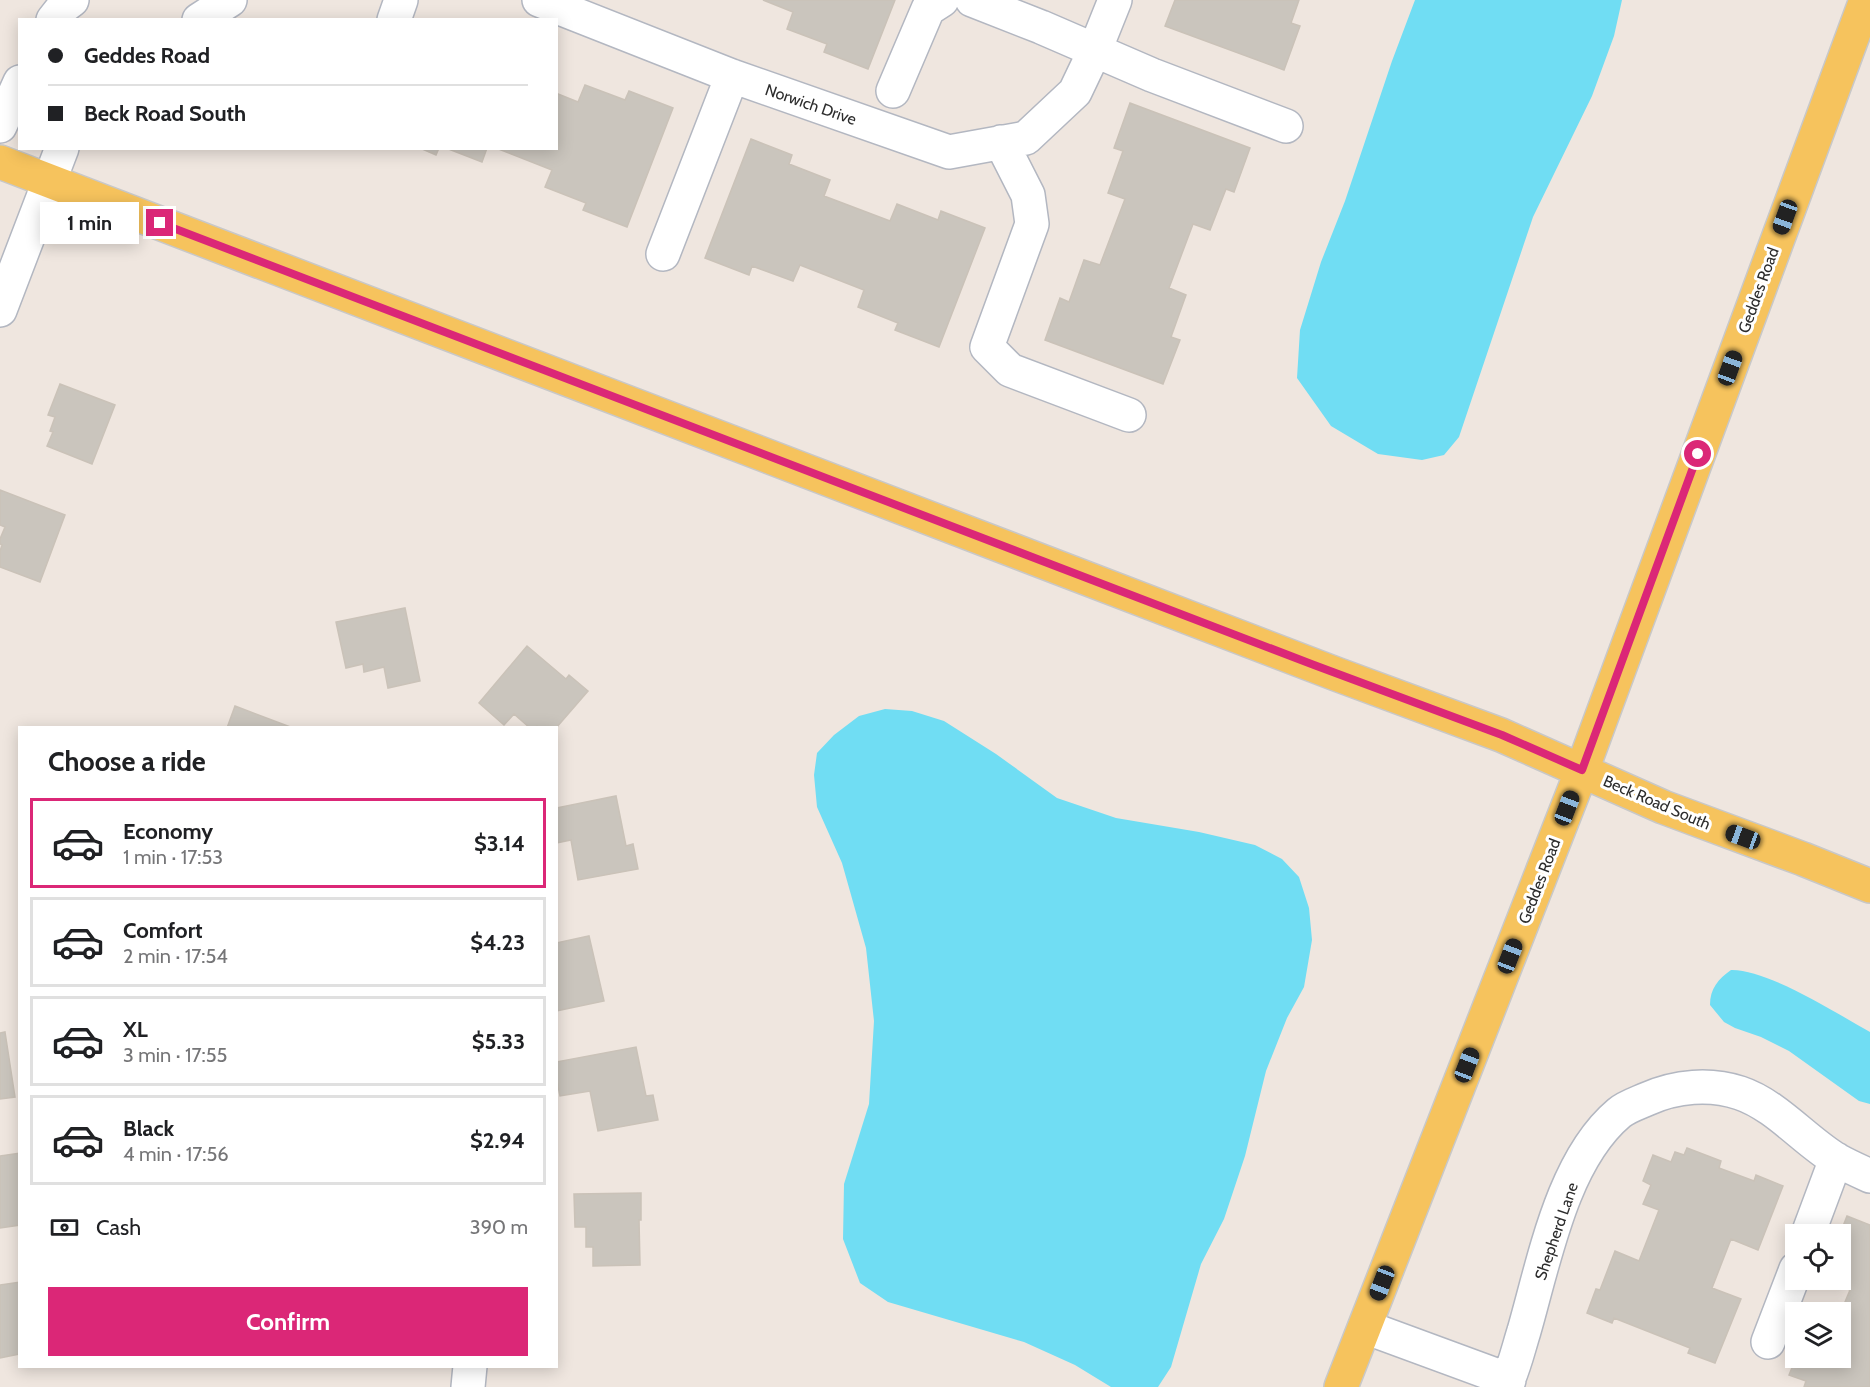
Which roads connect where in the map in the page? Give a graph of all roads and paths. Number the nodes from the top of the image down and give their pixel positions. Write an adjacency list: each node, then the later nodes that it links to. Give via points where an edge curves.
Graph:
1 (72, 0): 10 (street)
2 (230, 0): 11 (street)
3 (401, 0): 12 (street)
4 (539, 0): 9 (street, Norwich Drive)
5 (942, 0): 16 (street, via 928,9)
6 (972, 0): 13 (street)
7 (1115, 0): 13 (street)
8 (1866, 0): 26 (main road, Geddes Road)
9 (579, 7): 14 (street, Norwich Drive)
10 (55, 18)
11 (202, 18)
12 (395, 18)
13 (1095, 50): 18 (street); 19 (street, Norwich Drive, via 1075,92 1026,138)
14 (732, 76): 19 (street, Norwich Drive, via 949,152); 23 (street)
15 (18, 86): 17 (street)
16 (893, 92)
17 (0, 126)
18 (1286, 126)
19 (1001, 142): 25 (street, via 1028,195 1032,224 987,347 1010,370)
20 (61, 150): 22 (street)
21 (0, 162): 22 (main road, Beck Road South)
22 (49, 180): 24 (street); 26 (main road, Beck Road South, via 1502,735)
23 (663, 254)
24 (0, 310)
25 (1129, 415)
26 (1582, 770): 27 (main road, Beck Road South, via 1663,807); 32 (main road, Geddes Road)
27 (1870, 886)
28 (1836, 1160): 29 (street, Shepherd Lane); 30 (street); 35 (street, Shepherd Lane, via 1742,1093 1713,1087 1682,1088 1621,1111 1582,1157 1558,1214)
29 (1870, 1176)
30 (1812, 1224)
31 (1788, 1290): 33 (street)
32 (1365, 1327): 35 (street, Shepherd Lane); 37 (main road, Geddes Road)
33 (1768, 1342)
34 (470, 1368): 36 (street)
35 (1507, 1383)
36 (468, 1387)
37 (1341, 1387)

